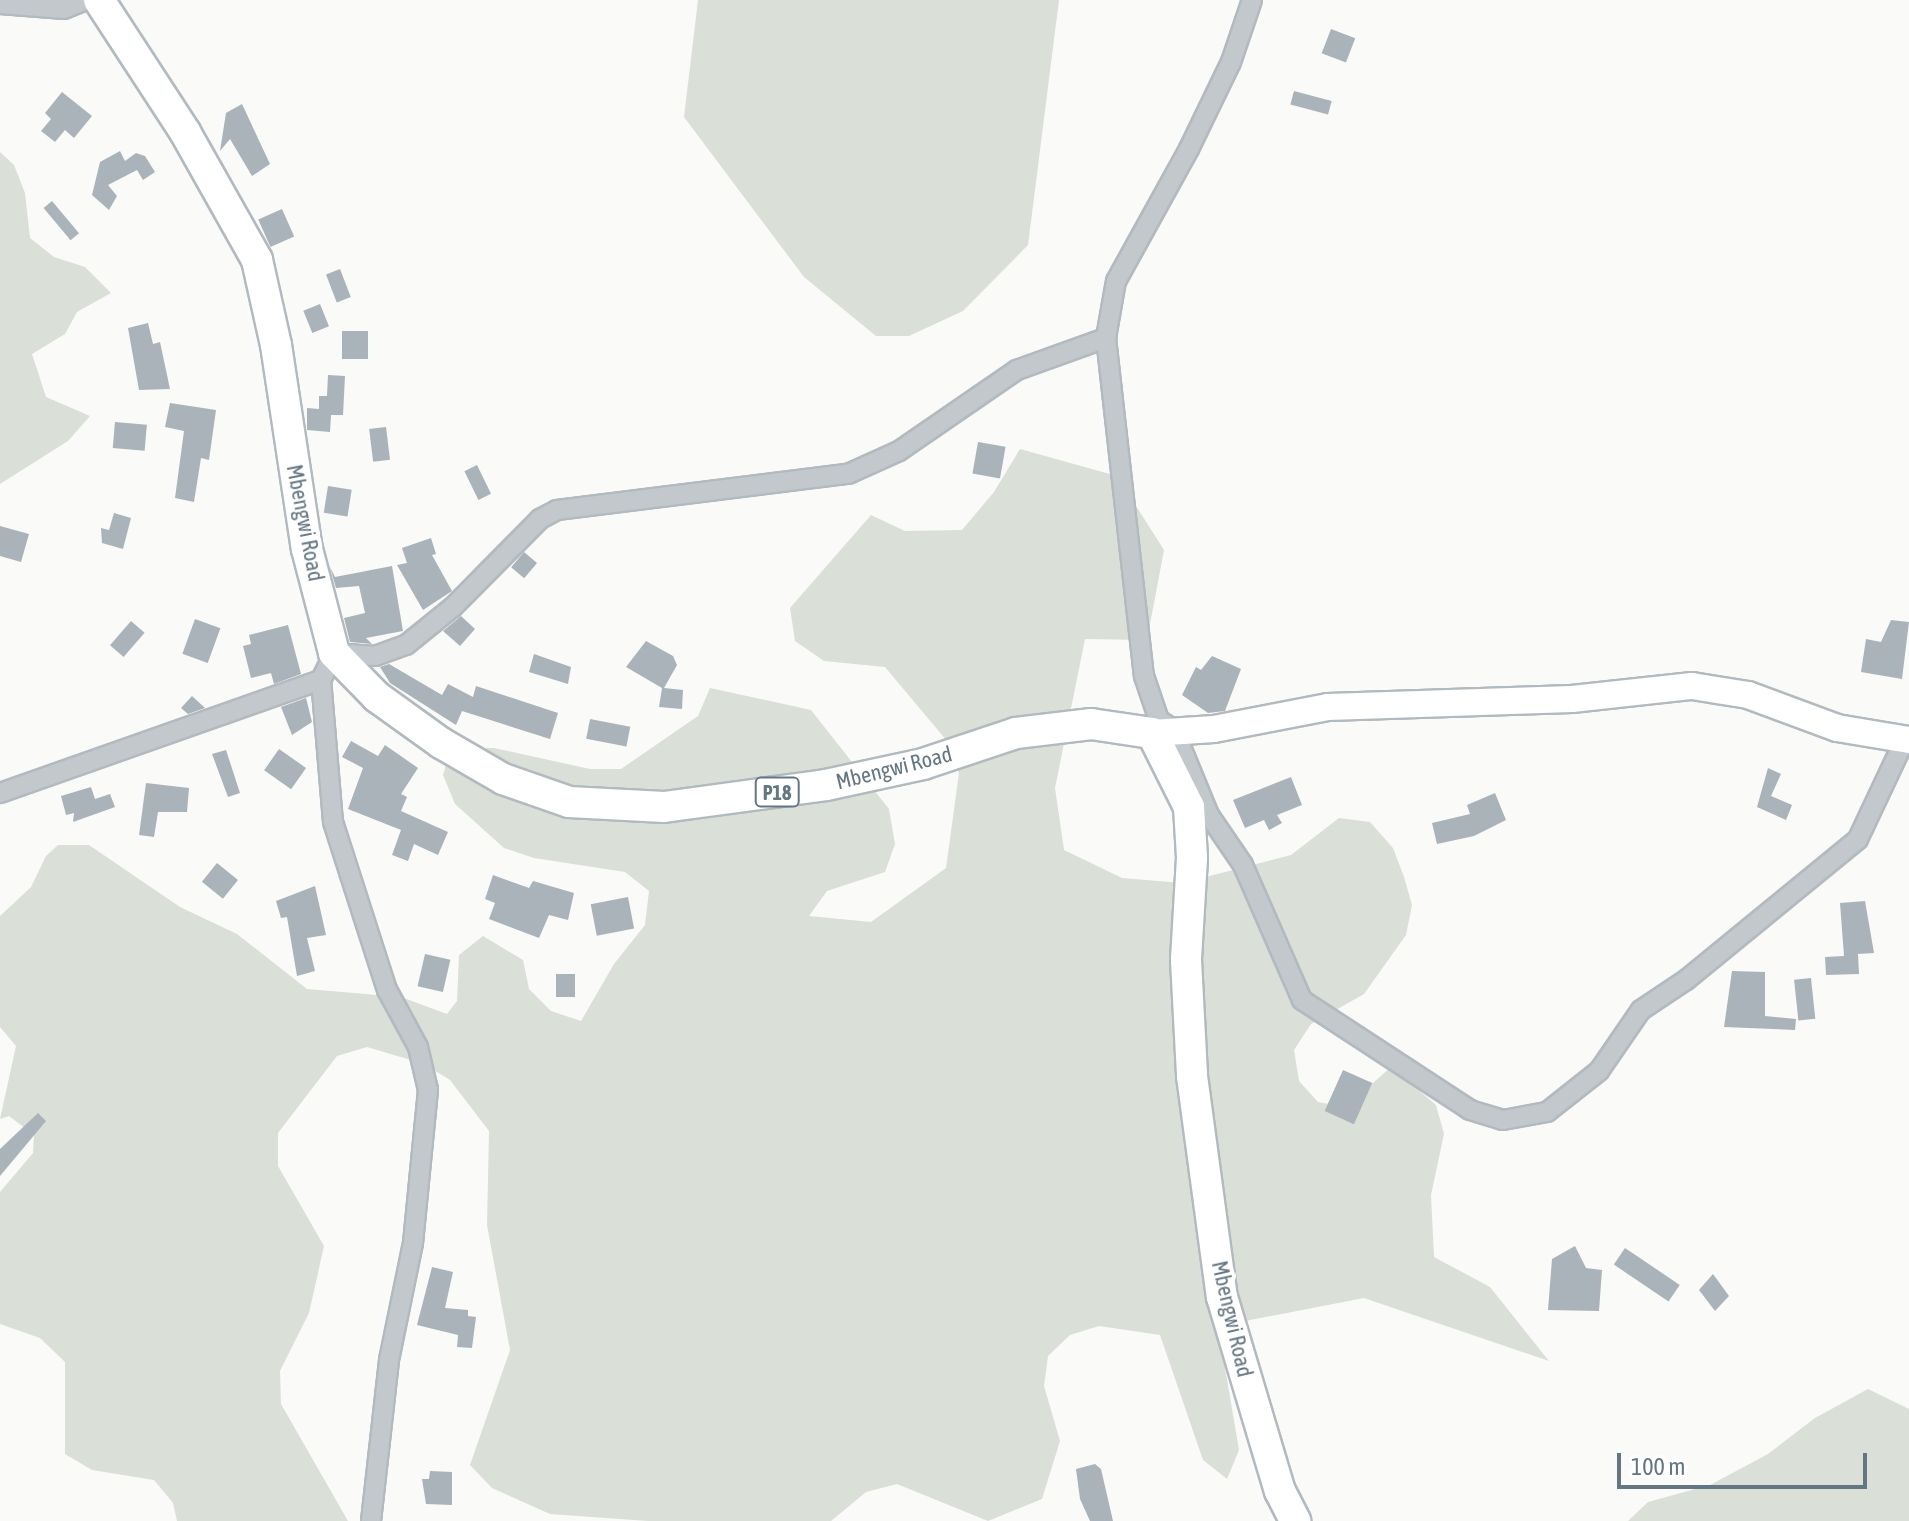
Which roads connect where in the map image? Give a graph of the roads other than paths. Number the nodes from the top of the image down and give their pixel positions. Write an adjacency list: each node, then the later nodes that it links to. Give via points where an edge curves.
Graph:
1 (86, 0): 4 (street, via 64,9)
2 (99, 0): 6 (main road, Mbengwi Road / P18, via 185,132 257,260 276,345)
3 (1252, 0): 5 (street, via 1231,62 1189,149 1116,281)
4 (0, 4)
5 (1106, 338): 6 (street, via 1017,370 899,451 848,474 557,510 540,519 453,607 406,645); 7 (street, via 1139,660)
6 (328, 667): 7 (main road, Mbengwi Road / P18, via 503,779 569,802 664,807 826,785 923,764 1016,733 1091,724); 9 (street); 10 (street, via 333,822 387,990 418,1047 428,1090 413,1243 389,1360)
7 (1163, 732): 8 (street, via 1214,729 1328,707 1572,699 1692,686 1748,695 1837,728); 8 (street, via 1243,865 1302,1000 1470,1110 1503,1120 1533,1117 1559,1104 1599,1071 1641,1010 1686,980 1858,839); 11 (main road, Mbengwi Road, via 1189,807 1186,960 1192,1076 1222,1297 1280,1491)
8 (1907, 740)
9 (0, 793)
10 (371, 1521)
11 (1295, 1521)

